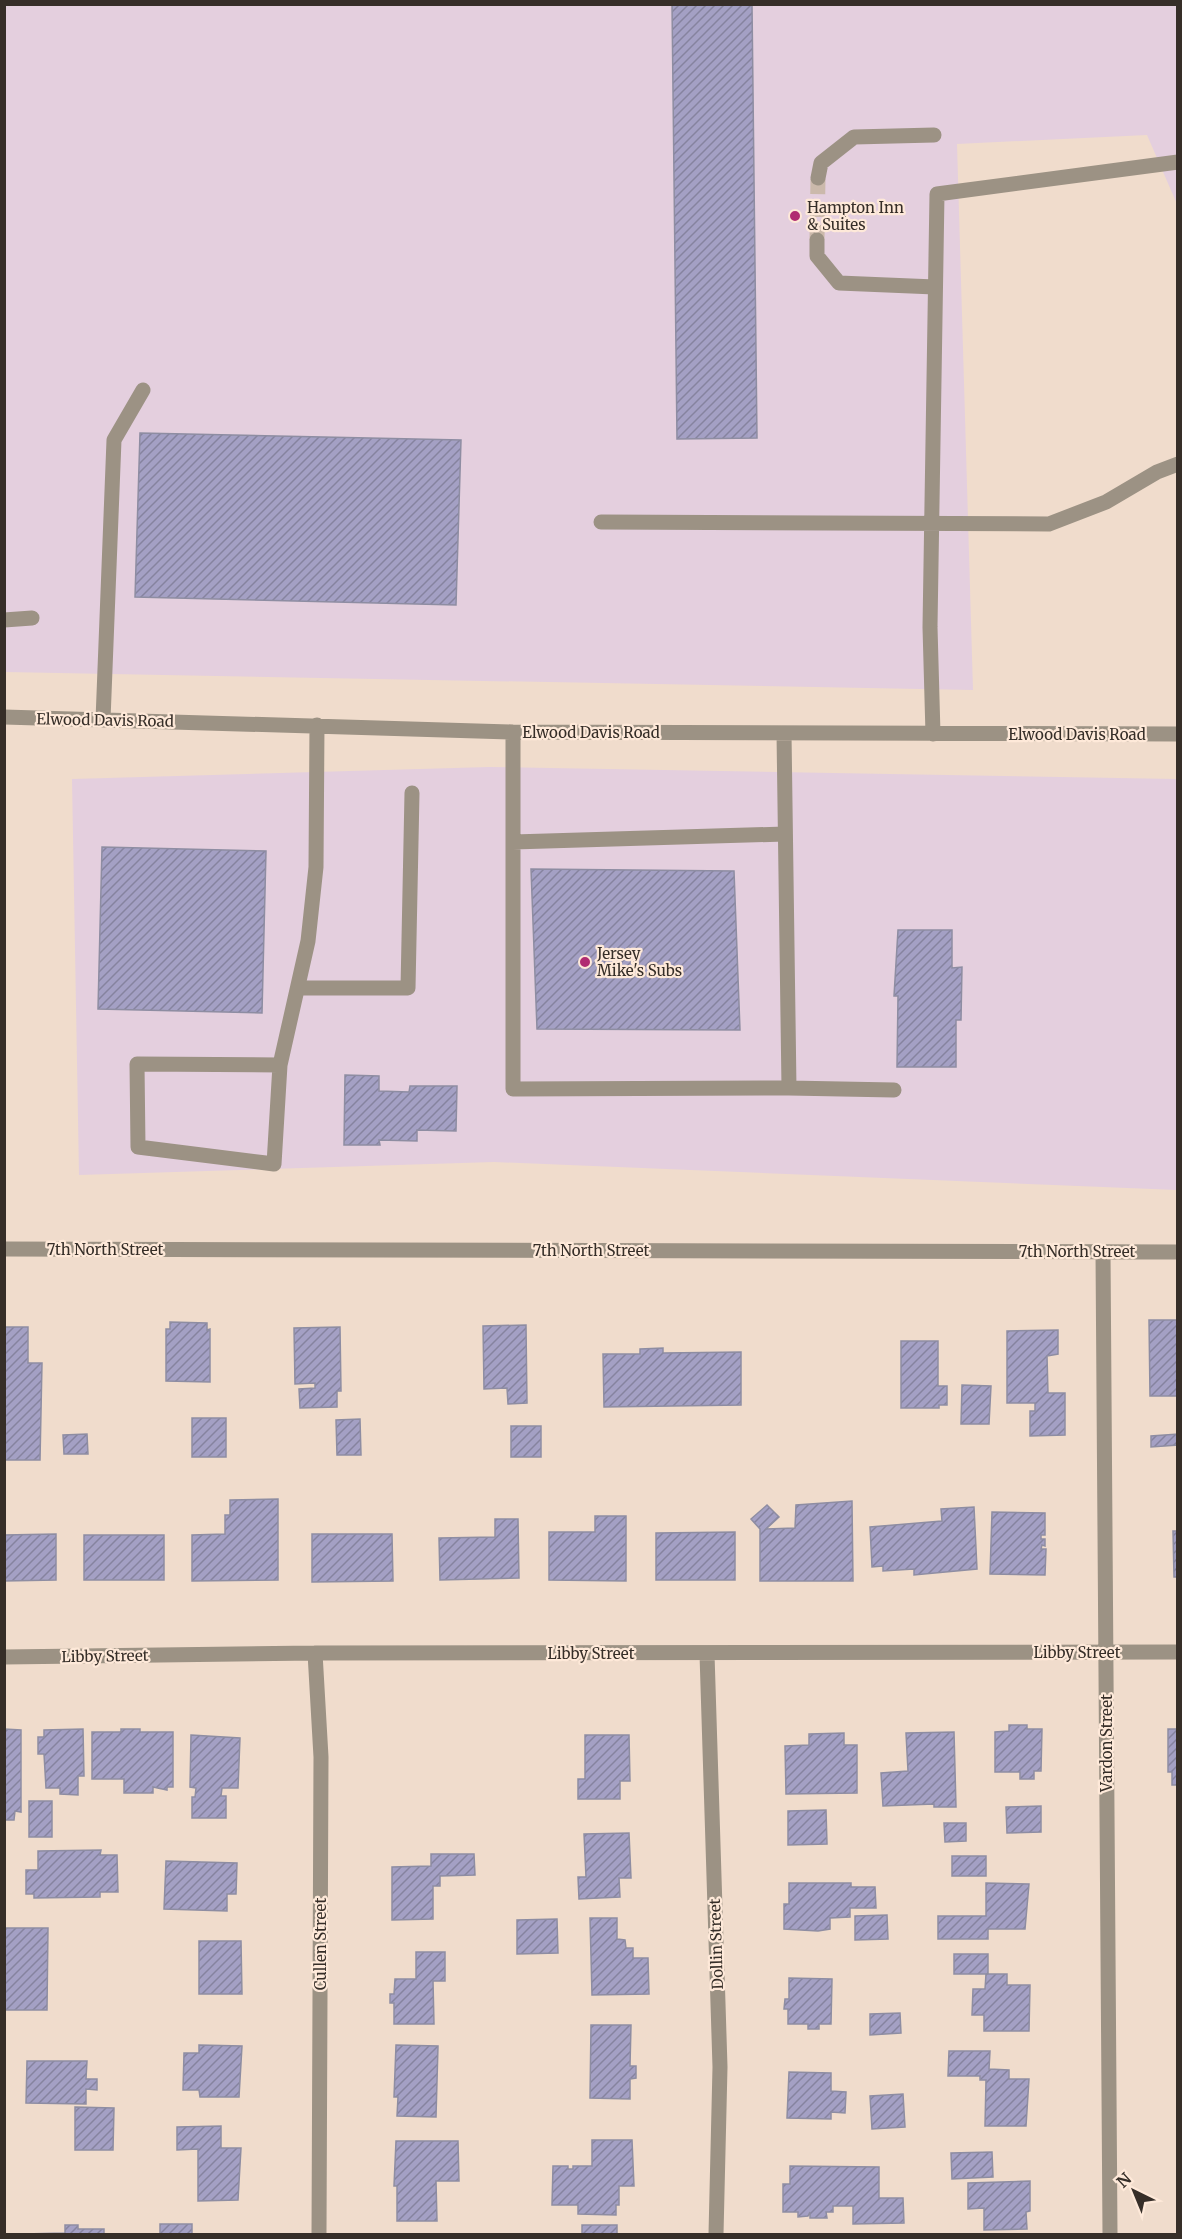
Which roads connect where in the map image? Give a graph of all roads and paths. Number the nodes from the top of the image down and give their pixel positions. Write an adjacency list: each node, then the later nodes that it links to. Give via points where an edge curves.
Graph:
1 (934, 135): 3 (street, via 854,137 821,164)
2 (1178, 162): 5 (street, via 937,194)
3 (818, 178)
4 (817, 240): 5 (street, via 817,256 839,283)
5 (936, 287): 9 (street)
6 (143, 390): 13 (street, via 114,440)
7 (1178, 464): 9 (street, via 1106,502 1049,524)
8 (601, 522): 9 (street)
9 (931, 525): 17 (street)
10 (32, 618): 11 (street)
11 (4, 620)
12 (4, 717): 13 (street, Elwood Davis Road)
13 (103, 720): 14 (street, Elwood Davis Road)
14 (317, 725): 15 (street, Elwood Davis Road); 22 (street, via 316,867)
15 (513, 732): 16 (street, Elwood Davis Road); 21 (street)
16 (784, 733): 17 (street, Elwood Davis Road); 20 (street)
17 (933, 734): 18 (street, Elwood Davis Road)
18 (1178, 734)
19 (412, 793): 22 (street, via 408,988)
20 (785, 834): 21 (street); 24 (street)
21 (513, 842): 24 (street, via 513,1089)
22 (299, 988): 23 (street)
23 (280, 1065): 23 (street, via 274,1164 138,1147 137,1064)
24 (789, 1088): 25 (street)
25 (894, 1090)
26 (4, 1249): 27 (street, 7th North Street)
27 (1103, 1252): 28 (street, 7th North Street); 29 (street, Vardon Street)
28 (1178, 1252)
29 (1105, 1652): 30 (street, Libby Street); 32 (street, Libby Street); 36 (street, Vardon Street)
30 (1178, 1652)
31 (315, 1653): 32 (street, Libby Street); 33 (street, Libby Street); 34 (street, Cullen Street, via 321,1757)
32 (707, 1654): 35 (street, Dollin Street, via 720,2067)
33 (4, 1657)
34 (319, 2235)
35 (716, 2235)
36 (1110, 2235)

